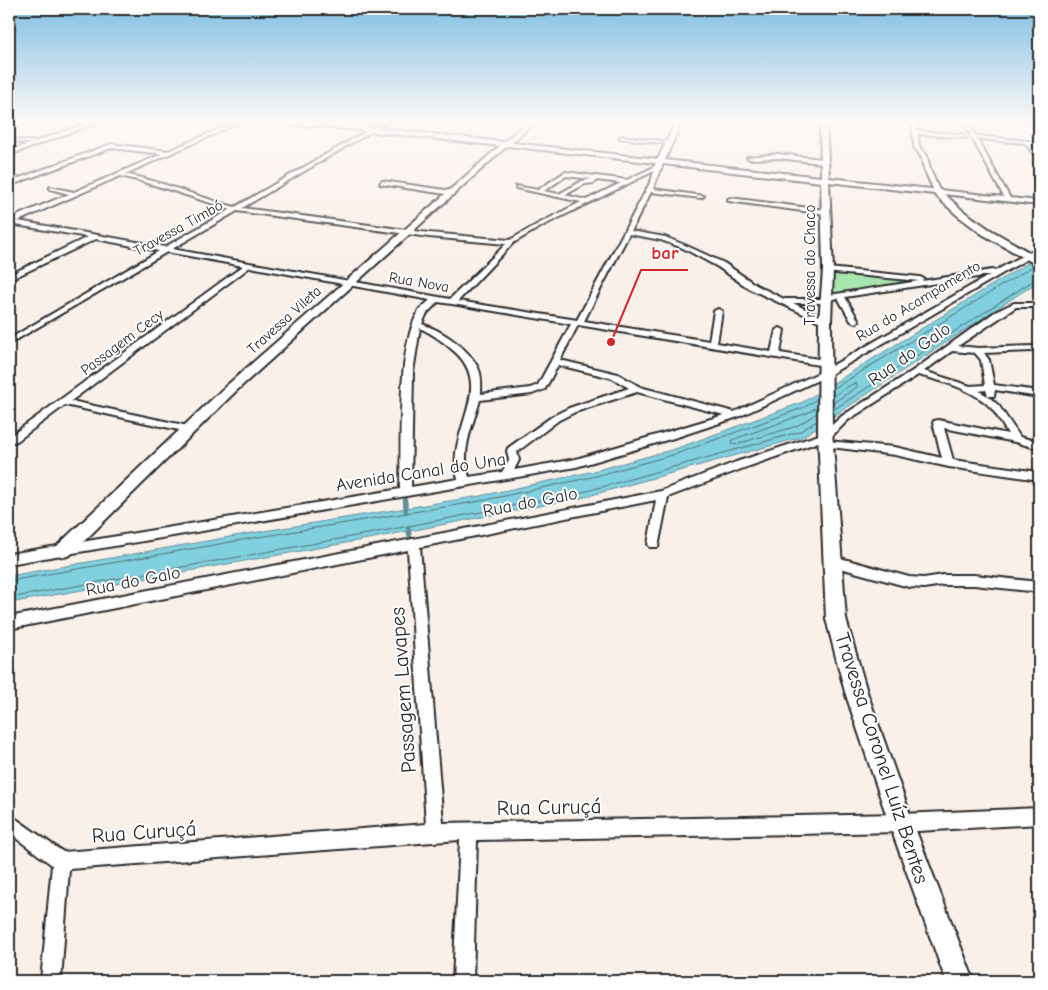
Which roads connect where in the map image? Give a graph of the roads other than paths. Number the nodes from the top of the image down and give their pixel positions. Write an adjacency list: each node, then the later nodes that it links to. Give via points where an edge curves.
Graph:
1 (54, 167): 16 (street)
2 (136, 167): 11 (street)
3 (309, 167): 30 (street, Travessa Timbó)
4 (480, 167): 22 (street, Travessa Vileta)
5 (653, 167): 14 (street)
6 (658, 167): 19 (street)
7 (692, 167): 13 (street)
8 (823, 167): 13 (street, Travessa do Chaco)
9 (927, 167): 21 (street)
10 (990, 167): 27 (street)
11 (120, 174): 23 (street); 30 (street)
12 (599, 177): 14 (street); 20 (street, via 565,174); 24 (street)
13 (824, 180): 21 (street); 31 (street, Travessa do Chaco)
14 (628, 182): 28 (street)
15 (382, 183): 22 (street)
16 (9, 184)
17 (518, 186): 20 (street)
18 (52, 188): 23 (street)
19 (649, 190): 25 (street); 34 (street)
20 (540, 191): 24 (street)
21 (937, 192): 27 (street); 39 (street, via 966,218)
22 (452, 193): 33 (street, Travessa Vileta)
23 (75, 194): 32 (street)
24 (561, 195): 28 (street)
25 (701, 196)
26 (730, 200): 31 (street)
27 (1008, 200): 29 (street)
28 (588, 202): 36 (street)
29 (1039, 203)
30 (237, 209): 33 (street); 38 (street, Travessa Timbó)
31 (825, 212): 42 (street, Travessa do Chaco)
32 (10, 222): 35 (street, Rua Nova)
33 (406, 232): 36 (street); 46 (street, Travessa Vileta)
34 (628, 232): 49 (street, via 663,238 685,247); 55 (street)
35 (94, 237): 38 (street, Rua Nova); 44 (street)
36 (511, 242): 51 (street)
37 (1039, 248): 39 (street, Rua do Acampamento)
38 (162, 250): 41 (street, Rua Nova); 59 (street, Travessa Timbó)
39 (1028, 256): 40 (street); 43 (street, Rua do Acampamento)
40 (1039, 262)
41 (248, 266): 46 (street, Rua Nova); 73 (street, Passagem Cecy)
42 (828, 270): 45 (street); 50 (street, Travessa do Chaco)
43 (999, 270): 45 (street); 66 (street, Rua do Acampamento)
44 (9, 278)
45 (937, 281): 47 (street)
46 (348, 284): 48 (street, Rua Nova); 76 (street, Travessa Vileta)
47 (840, 295): 50 (street); 54 (street)
48 (437, 298): 51 (street, Rua Nova); 57 (street, via 424,311)
49 (781, 300): 50 (street); 56 (street)
50 (826, 300): 56 (street, Travessa do Chaco)
51 (452, 302): 55 (street, Rua Nova)
52 (1039, 305): 61 (street, Rua do Galo, via 1014,305)
53 (718, 312): 60 (street)
54 (855, 321)
55 (578, 322): 60 (street, Rua Nova); 65 (street)
56 (825, 322): 66 (street, Travessa do Chaco)
57 (418, 324): 72 (street, via 432,330 465,355 476,375); 85 (street, via 409,379)
58 (780, 330): 64 (street)
59 (9, 342)
60 (713, 344): 64 (street, Rua Nova)
61 (950, 348): 63 (street); 67 (street, Rua do Galo)
62 (1031, 348): 63 (street)
63 (978, 351): 68 (street, via 985,360)
64 (775, 354): 66 (street, Rua Nova)
65 (556, 362): 69 (street, via 615,376); 72 (street, via 537,390)
66 (825, 372): 75 (street, Avenida Canal do Una); 77 (street, Travessa Coronel Luíz Bentes)
67 (917, 372): 70 (street); 77 (street, Rua do Galo, via 845,418)
68 (991, 387): 70 (street); 71 (street); 74 (street)
69 (637, 389): 75 (street); 82 (street, via 556,418 512,451 514,460)
70 (969, 389): 74 (street)
71 (1039, 394)
72 (477, 397): 84 (street, via 459,457)
73 (64, 402): 76 (street); 79 (street, Passagem Cecy)
74 (991, 404): 78 (street)
75 (735, 415): 82 (street, Avenida Canal do Una, via 583,462)
76 (188, 429): 89 (street, Travessa Vileta)
77 (826, 437): 81 (street); 86 (street, Rua do Galo); 91 (street, Travessa Coronel Luíz Bentes)
78 (1016, 439): 80 (street); 81 (street, via 938,424)
79 (13, 440)
80 (1039, 446)
81 (949, 463): 83 (street)
82 (505, 476): 84 (street, Avenida Canal do Una)
83 (1039, 476)
84 (465, 483): 85 (street, Avenida Canal do Una)
85 (405, 492): 89 (street, Avenida Canal do Una)
86 (663, 495): 87 (street); 88 (street, Rua do Galo)
87 (654, 544)
88 (414, 545): 93 (street, Rua do Galo); 98 (street, Passagem Lavapes)
89 (64, 550): 90 (street, Avenida Canal do Una)
90 (9, 559)
91 (833, 560): 92 (street, via 924,584 974,580); 96 (street, Travessa Coronel Luíz Bentes, via 836,619 856,692)
92 (1039, 587)
93 (9, 623)
94 (1039, 816): 96 (street, Rua Curuçá)
95 (9, 823): 99 (street)
96 (901, 824): 97 (street, Rua Curuçá); 102 (street, Travessa Coronel Luíz Bentes)
97 (469, 831): 98 (street, Rua Curuçá); 101 (street)
98 (435, 832): 99 (street, Rua Curuçá)
99 (60, 861): 100 (street)
100 (51, 981)
101 (463, 981)
102 (960, 981)

